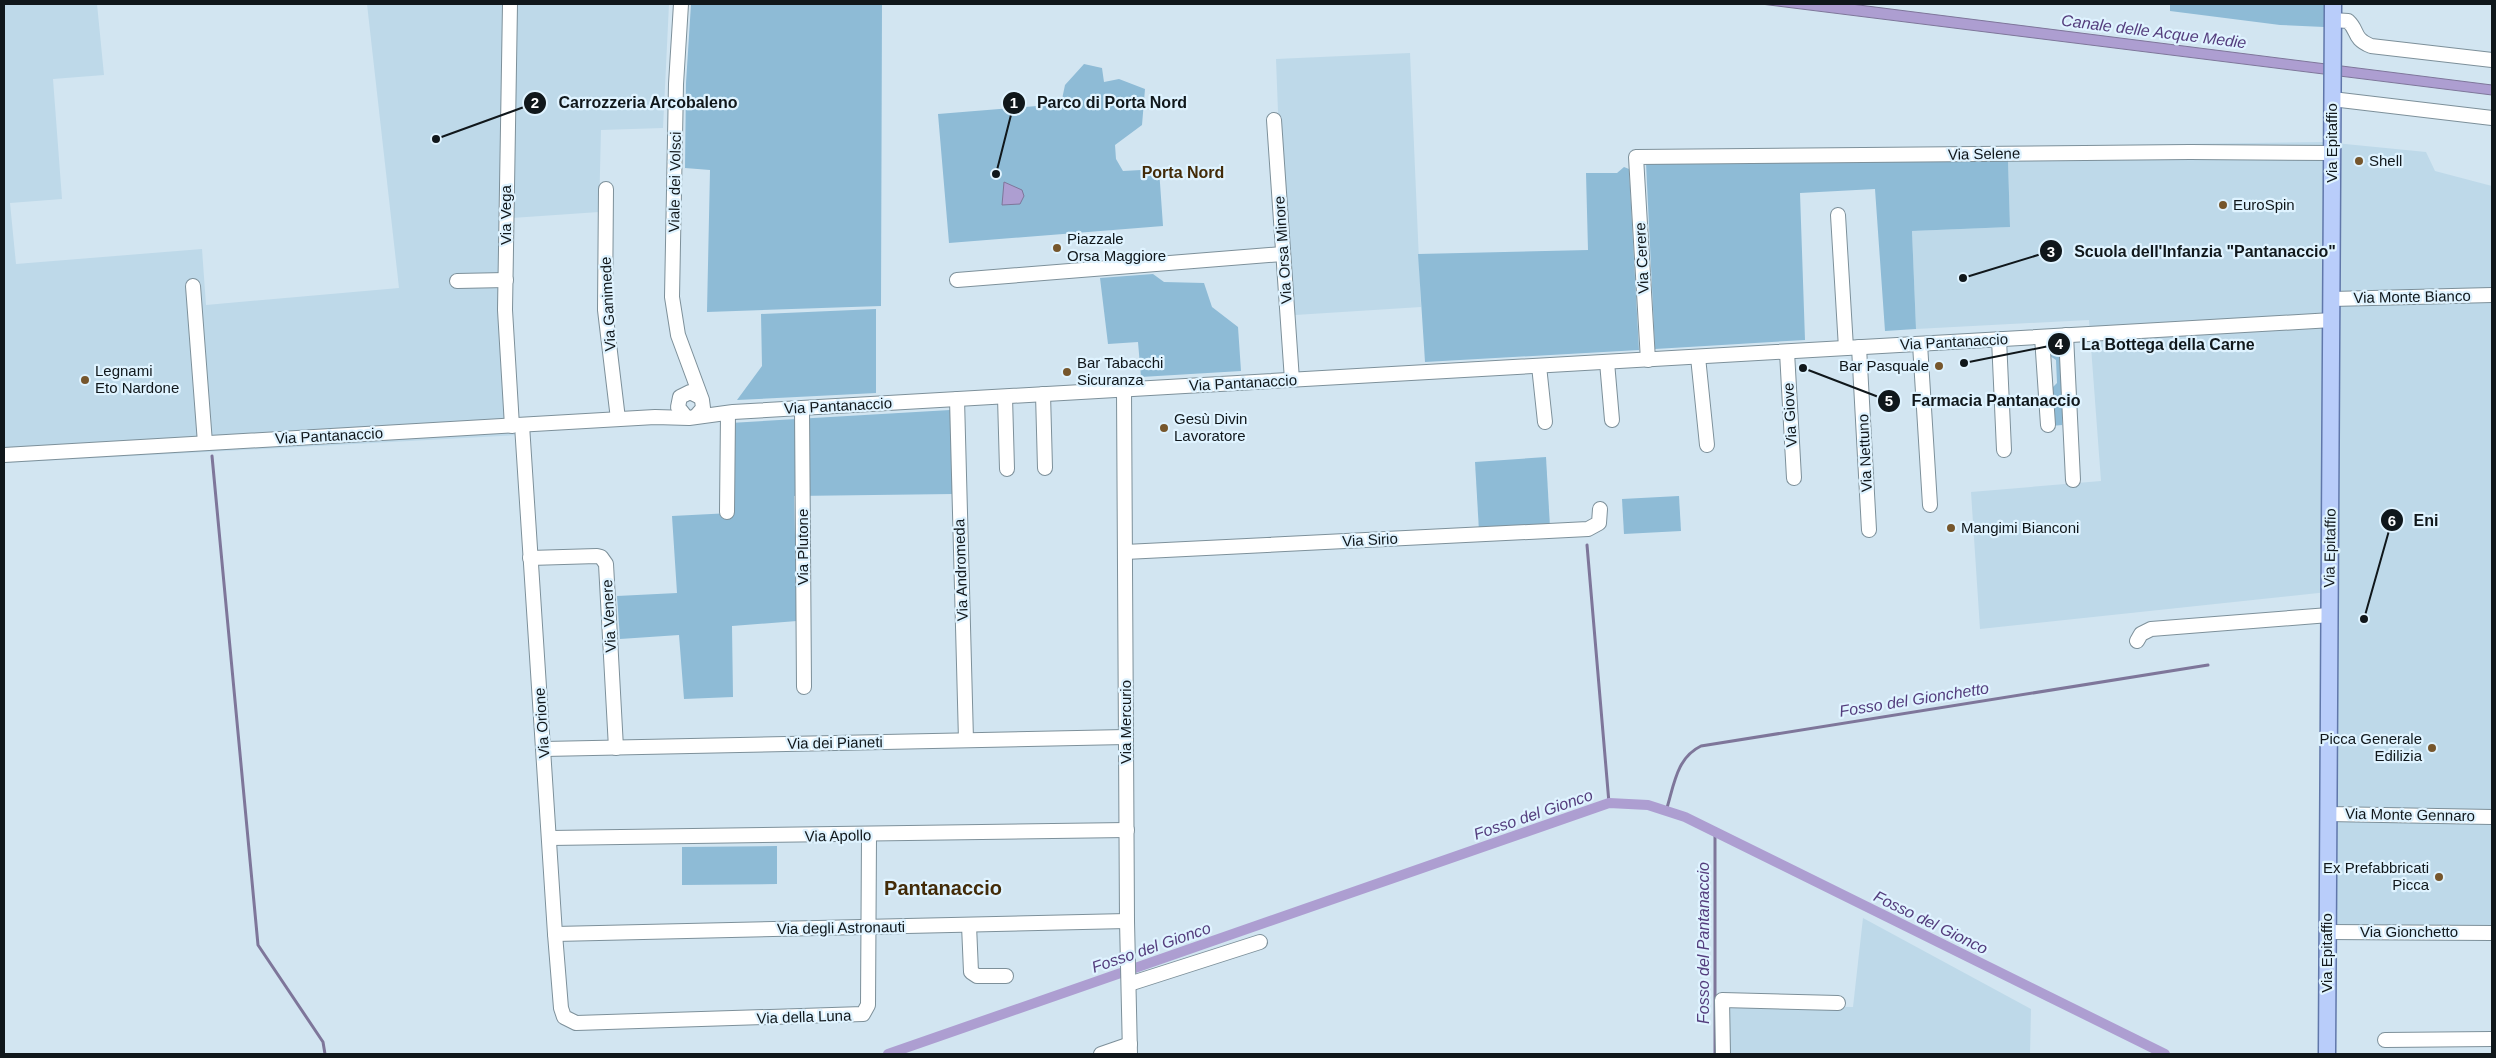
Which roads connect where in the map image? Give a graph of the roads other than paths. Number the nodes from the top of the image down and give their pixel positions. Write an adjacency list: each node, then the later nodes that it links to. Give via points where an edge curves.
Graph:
1 (510, 4): 13 (street, Via Vega)
2 (682, 4): 27 (street, Viale dei Volsci, via 676,84 672,297)
3 (2333, 12): 4 (street, via 2348,21 2355,35 2371,46); 5 (main road, Via Epitaffio)
4 (2492, 60)
5 (2332, 94): 6 (street); 8 (main road, Via Epitaffio)
6 (2492, 118)
7 (1274, 120): 12 (street, Via Orsa Minore)
8 (2332, 153): 9 (street, Via Selene); 18 (main road, Via Epitaffio)
9 (1636, 157): 28 (street, Via Cerere)
10 (606, 189): 43 (street, Via Ganimede, via 605,310)
11 (1838, 215): 24 (street)
12 (1282, 254): 14 (street); 31 (street, Via Orsa Minore)
13 (506, 280): 15 (street); 46 (street, Via Vega, via 505,310)
14 (958, 280)
15 (457, 281)
16 (193, 286): 48 (street)
17 (2492, 295): 18 (street, Via Monte Bianco)
18 (2332, 299): 19 (main road, Via Epitaffio)
19 (2332, 320): 20 (street, Via Pantanaccio); 62 (main road, Via Epitaffio)
20 (2066, 336): 21 (street, Via Pantanaccio); 32 (street)
21 (2042, 337): 22 (street, Via Pantanaccio); 33 (street)
22 (1999, 339): 23 (street, Via Pantanaccio); 50 (street)
23 (1920, 344): 24 (street, Via Pantanaccio); 56 (street)
24 (1852, 348): 25 (street, Via Pantanaccio); 59 (street, Via Nettuno)
25 (1787, 352): 26 (street, Via Pantanaccio); 54 (street, Via Giove)
26 (1698, 357): 28 (street, Via Pantanaccio); 49 (street)
27 (686, 358): 37 (street, Viale dei Volsci); 39 (street, Viale dei Volsci, via 692,368)
28 (1648, 360): 29 (street, Via Pantanaccio)
29 (1607, 362): 30 (street, Via Pantanaccio); 44 (street)
30 (1538, 366): 31 (street, Via Pantanaccio); 45 (street)
31 (1292, 380): 34 (street, Via Pantanaccio)
32 (2067, 383): 33 (street); 55 (street)
33 (2046, 384): 47 (street)
34 (1124, 390): 35 (street, Via Pantanaccio); 60 (street, Via Mercurio)
35 (1043, 394): 36 (street, Via Pantanaccio); 52 (street)
36 (1005, 397): 38 (street, Via Pantanaccio); 53 (street)
37 (680, 399): 39 (street, via 679,411); 39 (street, via 694,393); 42 (street, Via Pantanaccio)
38 (957, 399): 40 (street, Via Pantanaccio); 66 (street, Via Andromeda)
39 (696, 408): 41 (street, Via Pantanaccio); 42 (street, Via Pantanaccio)
40 (802, 408): 41 (street, Via Pantanaccio); 64 (street, Via Plutone)
41 (728, 413): 58 (street)
42 (655, 417): 43 (street, Via Pantanaccio)
43 (618, 420): 46 (street, Via Pantanaccio)
44 (1612, 420)
45 (1545, 422)
46 (517, 425): 48 (street, Via Pantanaccio); 61 (street, Via Orione)
47 (2048, 425)
48 (206, 443): 51 (street, Via Pantanaccio)
49 (1707, 445)
50 (2004, 450)
51 (4, 455)
52 (1045, 468)
53 (1007, 469)
54 (1794, 478)
55 (2073, 480)
56 (1930, 505)
57 (1600, 509): 60 (street, Via Sirio, via 1599,523 1588,529)
58 (727, 512)
59 (1869, 530)
60 (1124, 552): 65 (street, Via Mercurio)
61 (530, 558): 67 (street, Via Venere, via 596,556 606,564); 68 (street, Via Orione)
62 (2329, 615): 63 (street, via 2151,629 2141,634); 69 (main road, Via Epitaffio)
63 (2137, 642)
64 (804, 687)
65 (1126, 737): 66 (street, Via dei Pianeti); 71 (street, Via Mercurio)
66 (966, 740): 67 (street, Via dei Pianeti)
67 (616, 748): 68 (street, Via dei Pianeti)
68 (544, 749): 73 (street, Via Orione)
69 (2328, 814): 70 (street, Via Monte Gennaro); 77 (main road, Via Epitaffio)
70 (2492, 817)
71 (1127, 830): 72 (street, Via Apollo); 74 (street, Via Mercurio)
72 (869, 836): 73 (street, Via Apollo); 76 (street, Via della Luna)
73 (550, 838): 79 (street, Via Orione)
74 (1126, 921): 75 (street, Via degli Astronauti); 82 (street, Via Mercurio)
75 (969, 925): 76 (street, Via degli Astronauti); 81 (street, via 971,972 977,976)
76 (869, 927): 79 (street, Via degli Astronauti); 84 (street, Via della Luna, via 868,1005 860,1015 576,1024)
77 (2327, 932): 78 (street, Via Gionchetto); 90 (main road, Via Epitaffio)
78 (2492, 933)
79 (555, 934): 84 (street, Via Orione, via 561,1008)
80 (1260, 942): 82 (street)
81 (1006, 976)
82 (1129, 981): 87 (street, Via Mercurio)
83 (1838, 1004): 89 (street, via 1722,1000)
84 (566, 1020)
85 (2492, 1039): 86 (street)
86 (2385, 1040)
87 (1130, 1049): 88 (street)
88 (1101, 1054)
89 (1722, 1054)
90 (2327, 1054)

